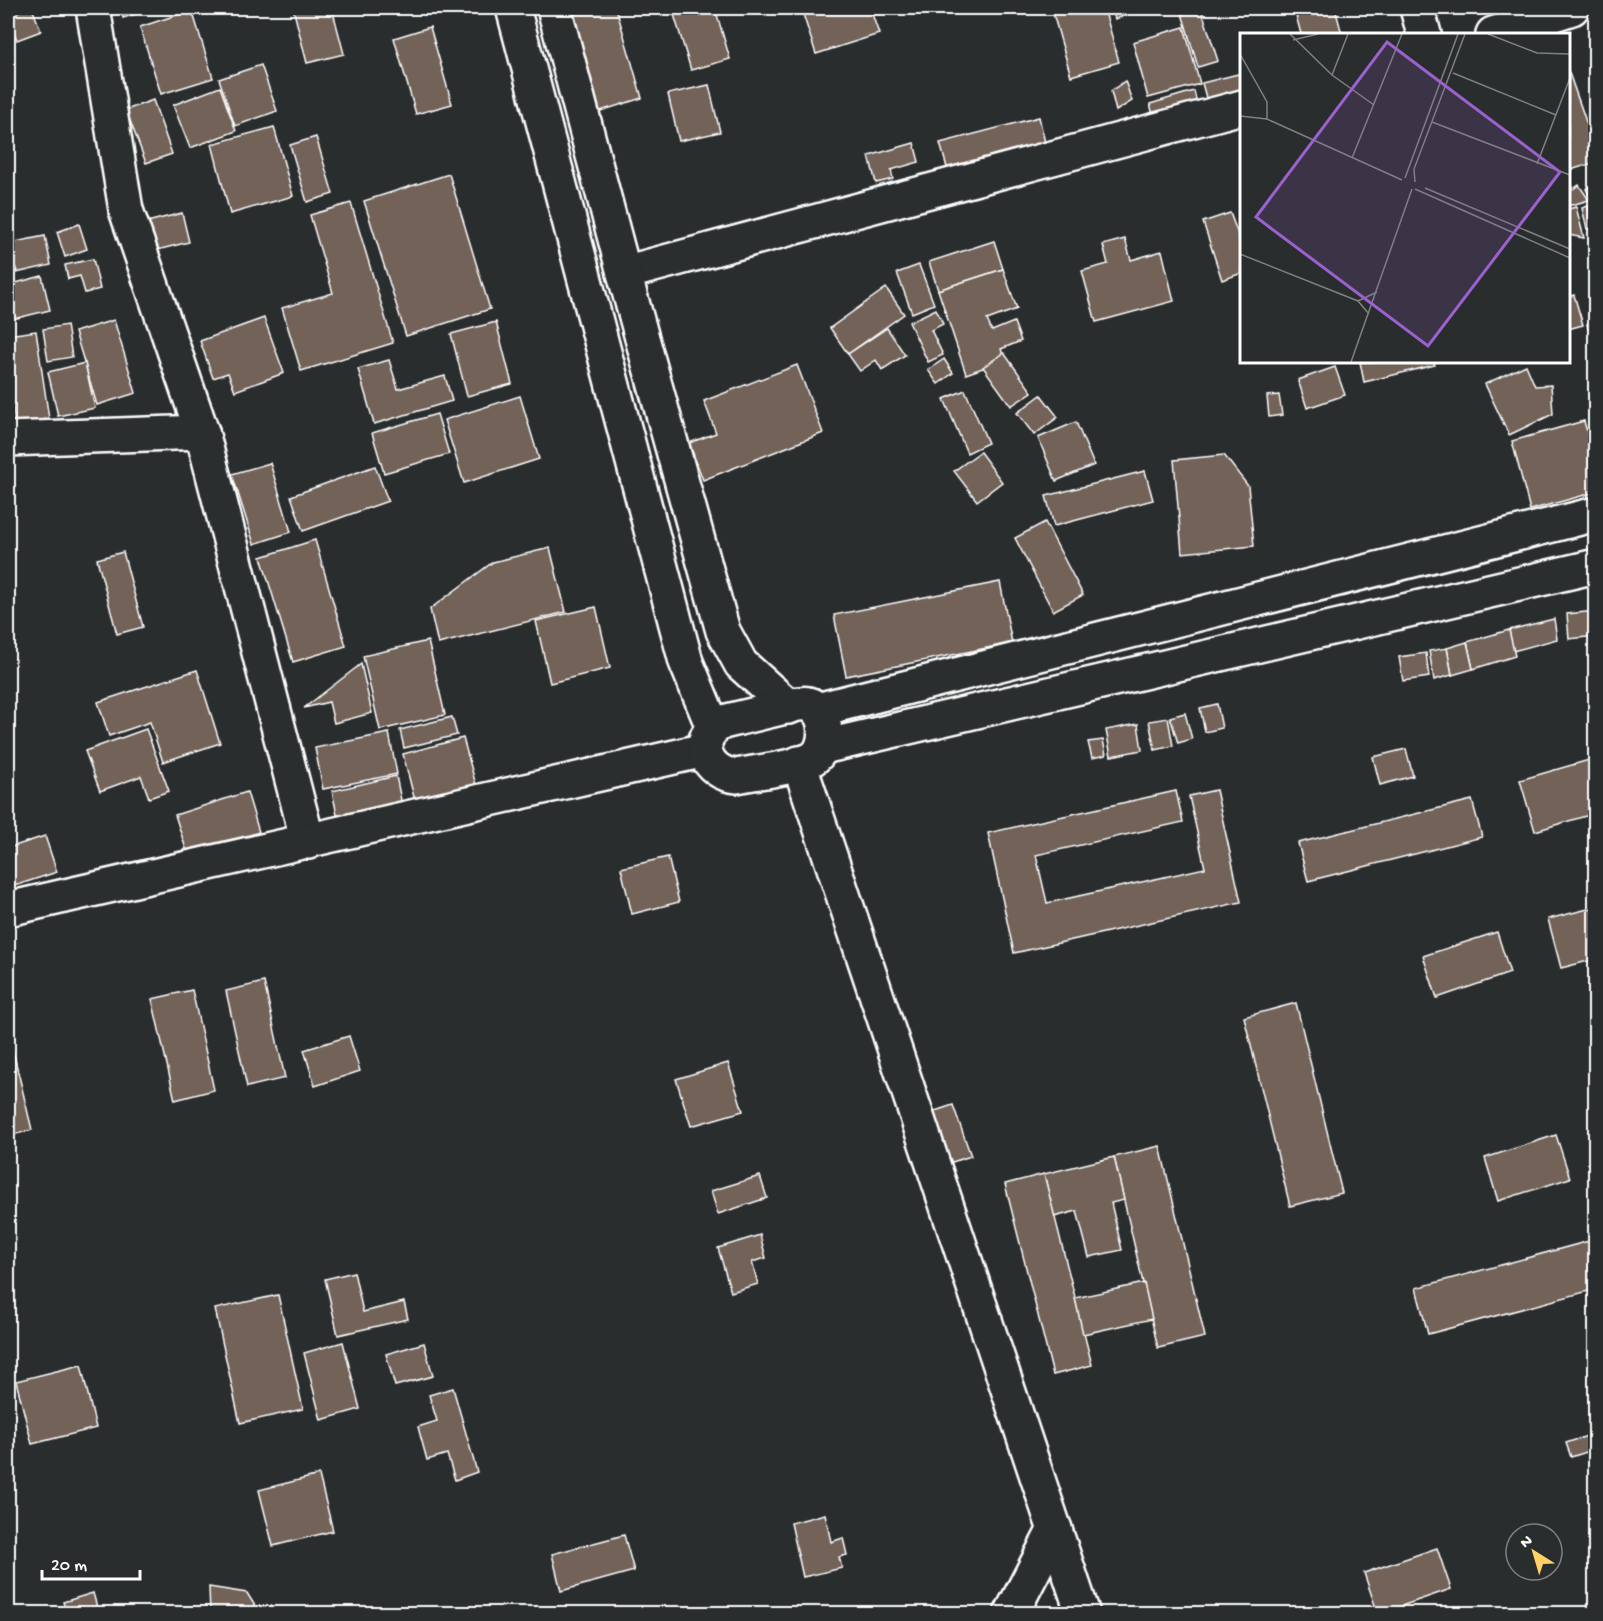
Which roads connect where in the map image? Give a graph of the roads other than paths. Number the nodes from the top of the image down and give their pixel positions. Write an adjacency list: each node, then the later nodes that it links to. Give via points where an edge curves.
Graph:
1 (93, 8): 10 (street, via 126,210)
2 (513, 8): 15 (street)
3 (554, 8): 9 (street)
4 (1417, 8): 6 (street)
5 (1572, 8): 7 (street)
6 (1424, 33)
7 (1495, 33)
8 (1240, 108): 9 (street)
9 (624, 273): 14 (street, via 723,631 741,664)
10 (202, 432): 11 (street); 17 (street)
11 (8, 439)
12 (1596, 514): 14 (street)
13 (1596, 566): 16 (street)
14 (803, 709): 15 (street, via 723,722); 16 (street, via 822,718 825,732)
15 (709, 739): 16 (street, via 712,765 727,775 737,776); 17 (street)
16 (811, 755): 19 (street)
17 (308, 842): 18 (street)
18 (8, 909)
19 (1055, 1529): 20 (street); 21 (street)
20 (1011, 1614)
21 (1083, 1614)

